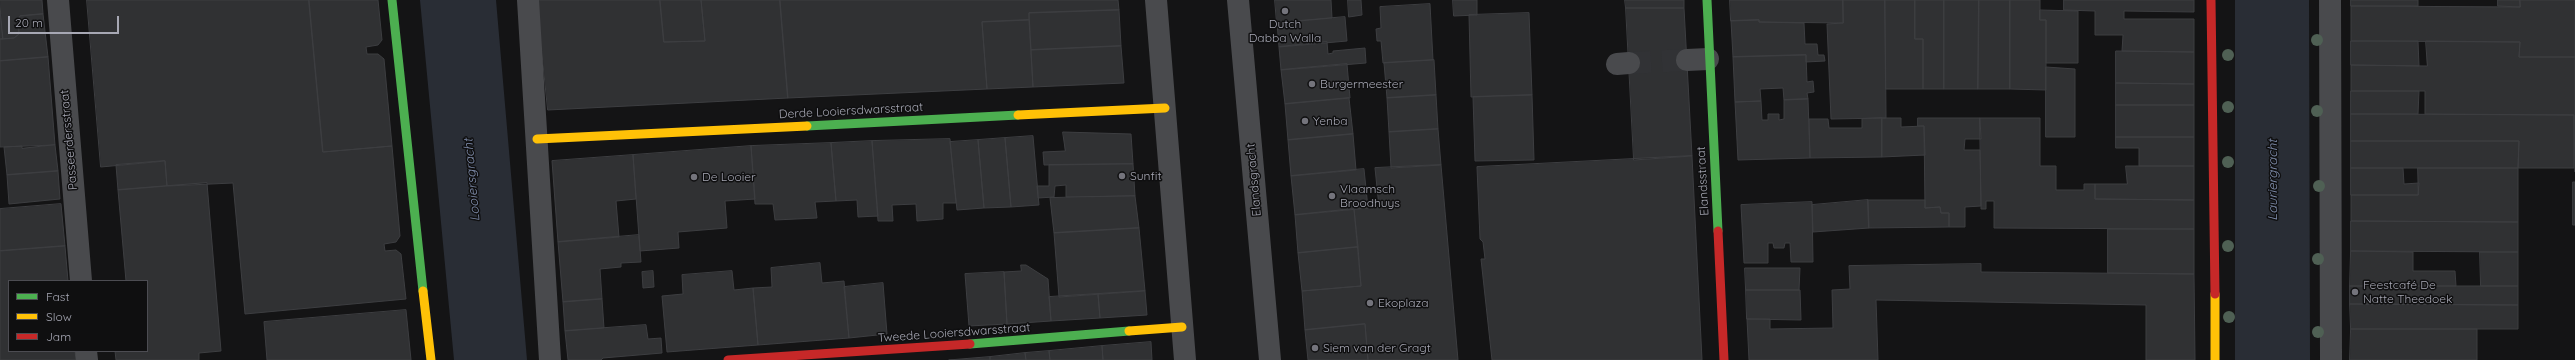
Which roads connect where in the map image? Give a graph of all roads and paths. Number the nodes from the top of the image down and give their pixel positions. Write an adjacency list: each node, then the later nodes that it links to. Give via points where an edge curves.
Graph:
1 (58, 0): 11 (street, Passeerdersstraat)
2 (392, 0): 14 (street)
3 (528, 0): 10 (street)
4 (1156, 0): 9 (street)
5 (1238, 0): 18 (street, Elandsgracht)
6 (1706, 0): 19 (street, Elandsstraat, via 1697,60)
7 (2211, 0): 20 (street)
8 (2330, 0): 21 (street)
9 (1165, 108): 10 (street, Derde Looiersdwarsstraat); 12 (street)
10 (537, 139): 15 (street)
11 (80, 280)
12 (1182, 327): 13 (street, Tweede Looiersdwarsstraat); 17 (street)
13 (902, 355): 16 (street, Tweede Looiersdwarsstraat)
14 (431, 360)
15 (550, 360)
16 (728, 360)
17 (1185, 360)
18 (1270, 360)
19 (1724, 360)
20 (2215, 360)
21 (2331, 360)

